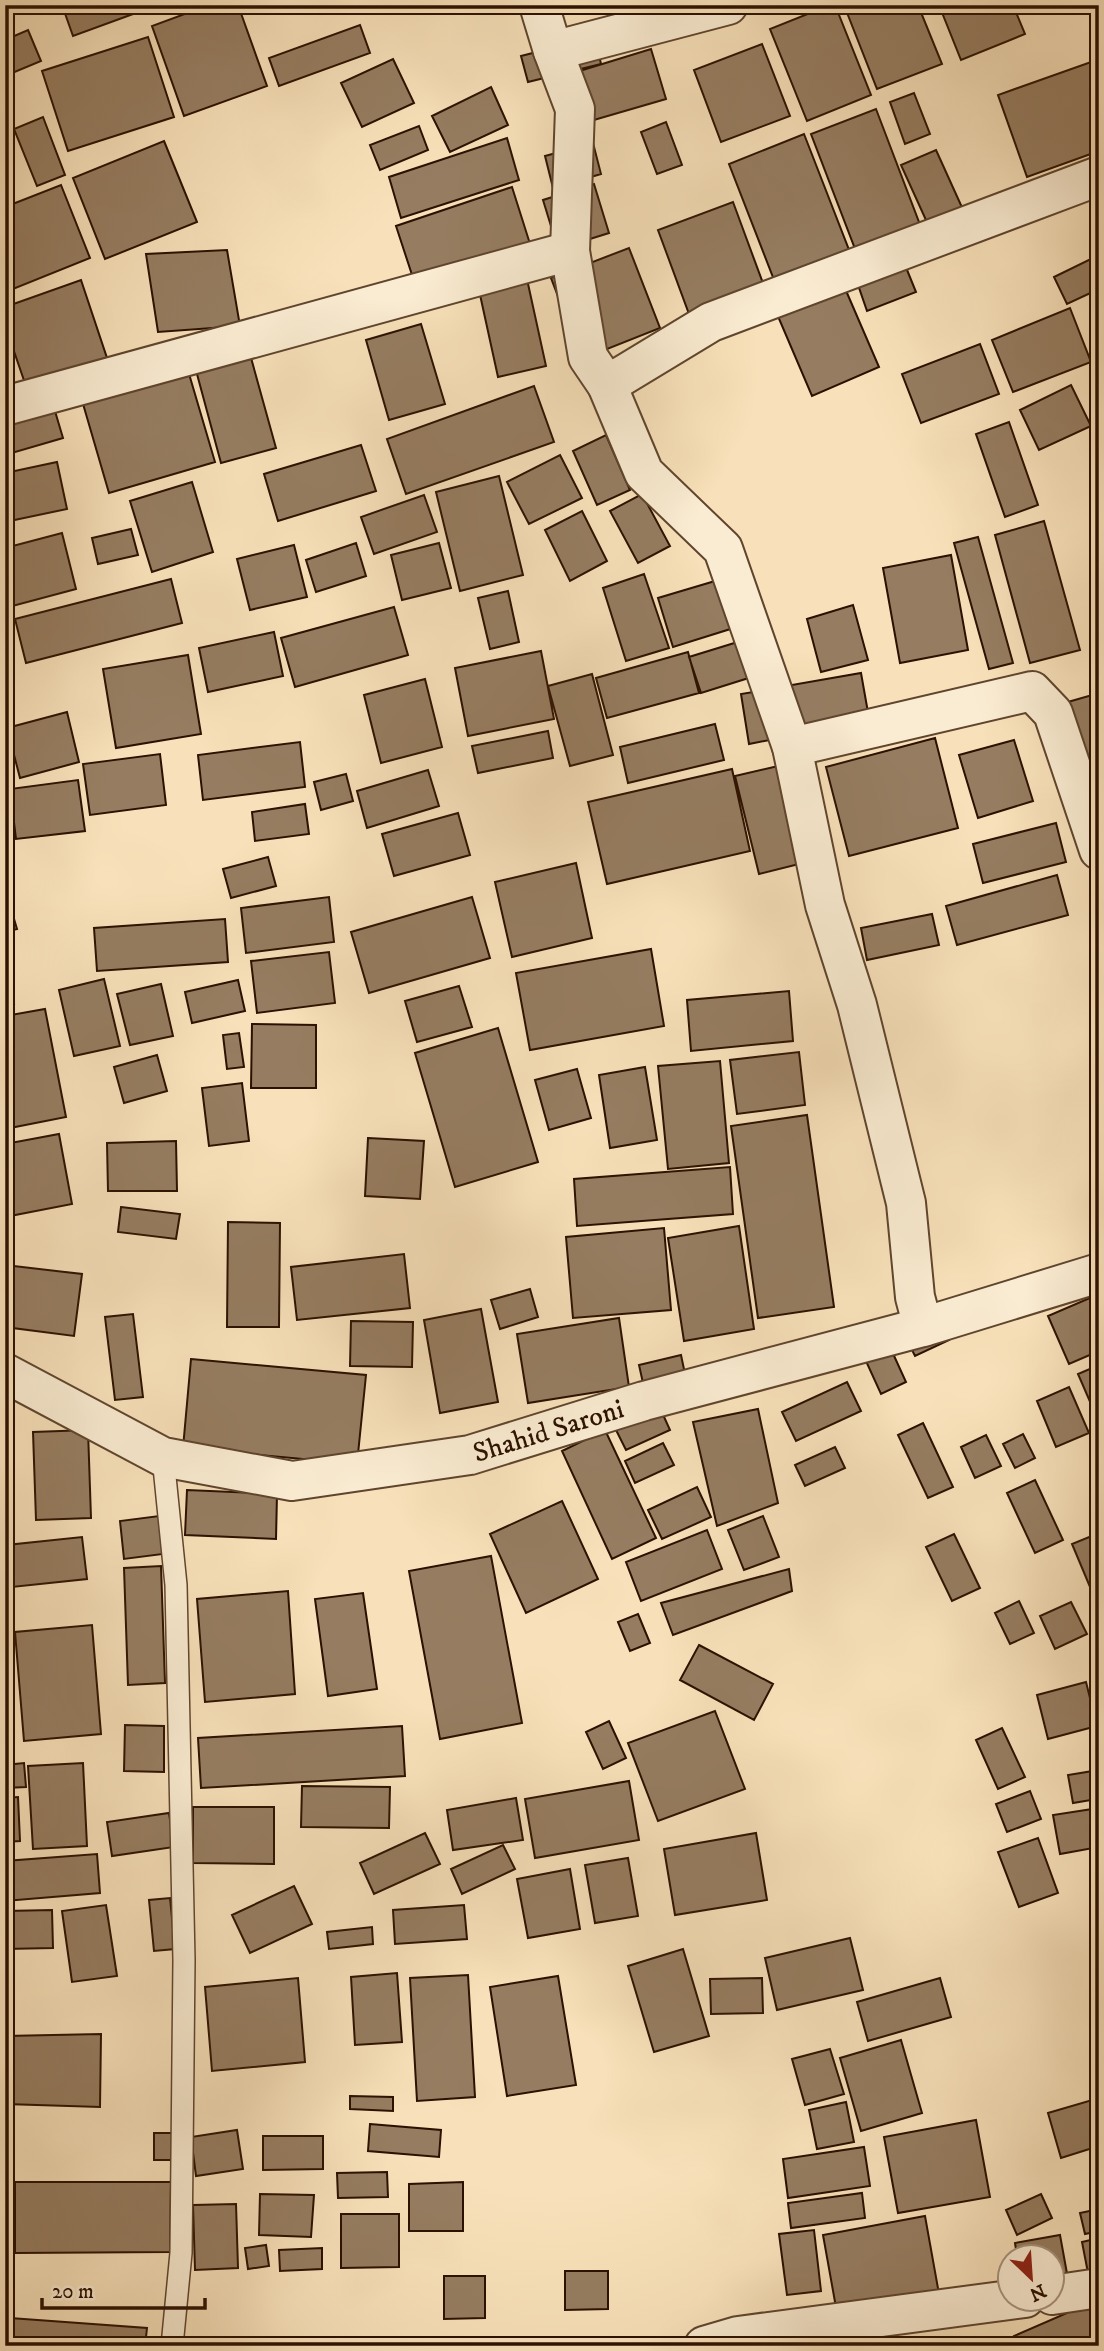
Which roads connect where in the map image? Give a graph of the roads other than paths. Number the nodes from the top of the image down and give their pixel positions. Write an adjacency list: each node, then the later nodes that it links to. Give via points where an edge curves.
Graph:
1 (539, 5): 3 (street)
2 (728, 5): 3 (street)
3 (553, 51): 5 (street, via 575,109)
4 (1099, 176): 6 (street, via 711,322)
5 (570, 251): 6 (street, via 588,357); 7 (street)
6 (607, 385): 8 (street, via 644,473 723,549)
7 (5, 406)
8 (792, 747): 9 (street, via 1032,691 1053,713); 11 (street, via 825,905 857,1005 906,1203 915,1297)
9 (1099, 850)
10 (1099, 1273): 11 (street, Shahid Saroni)
11 (923, 1327): 13 (street, Shahid Saroni, via 644,1401 470,1455 292,1481)
12 (5, 1373): 13 (street, Shahid Saroni)
13 (163, 1457): 17 (lane, via 176,1585 184,1960 181,2253)
14 (1099, 2288): 15 (street)
15 (1066, 2293)
16 (996, 2302): 18 (street, via 738,2336)
17 (172, 2346)
18 (704, 2346)

